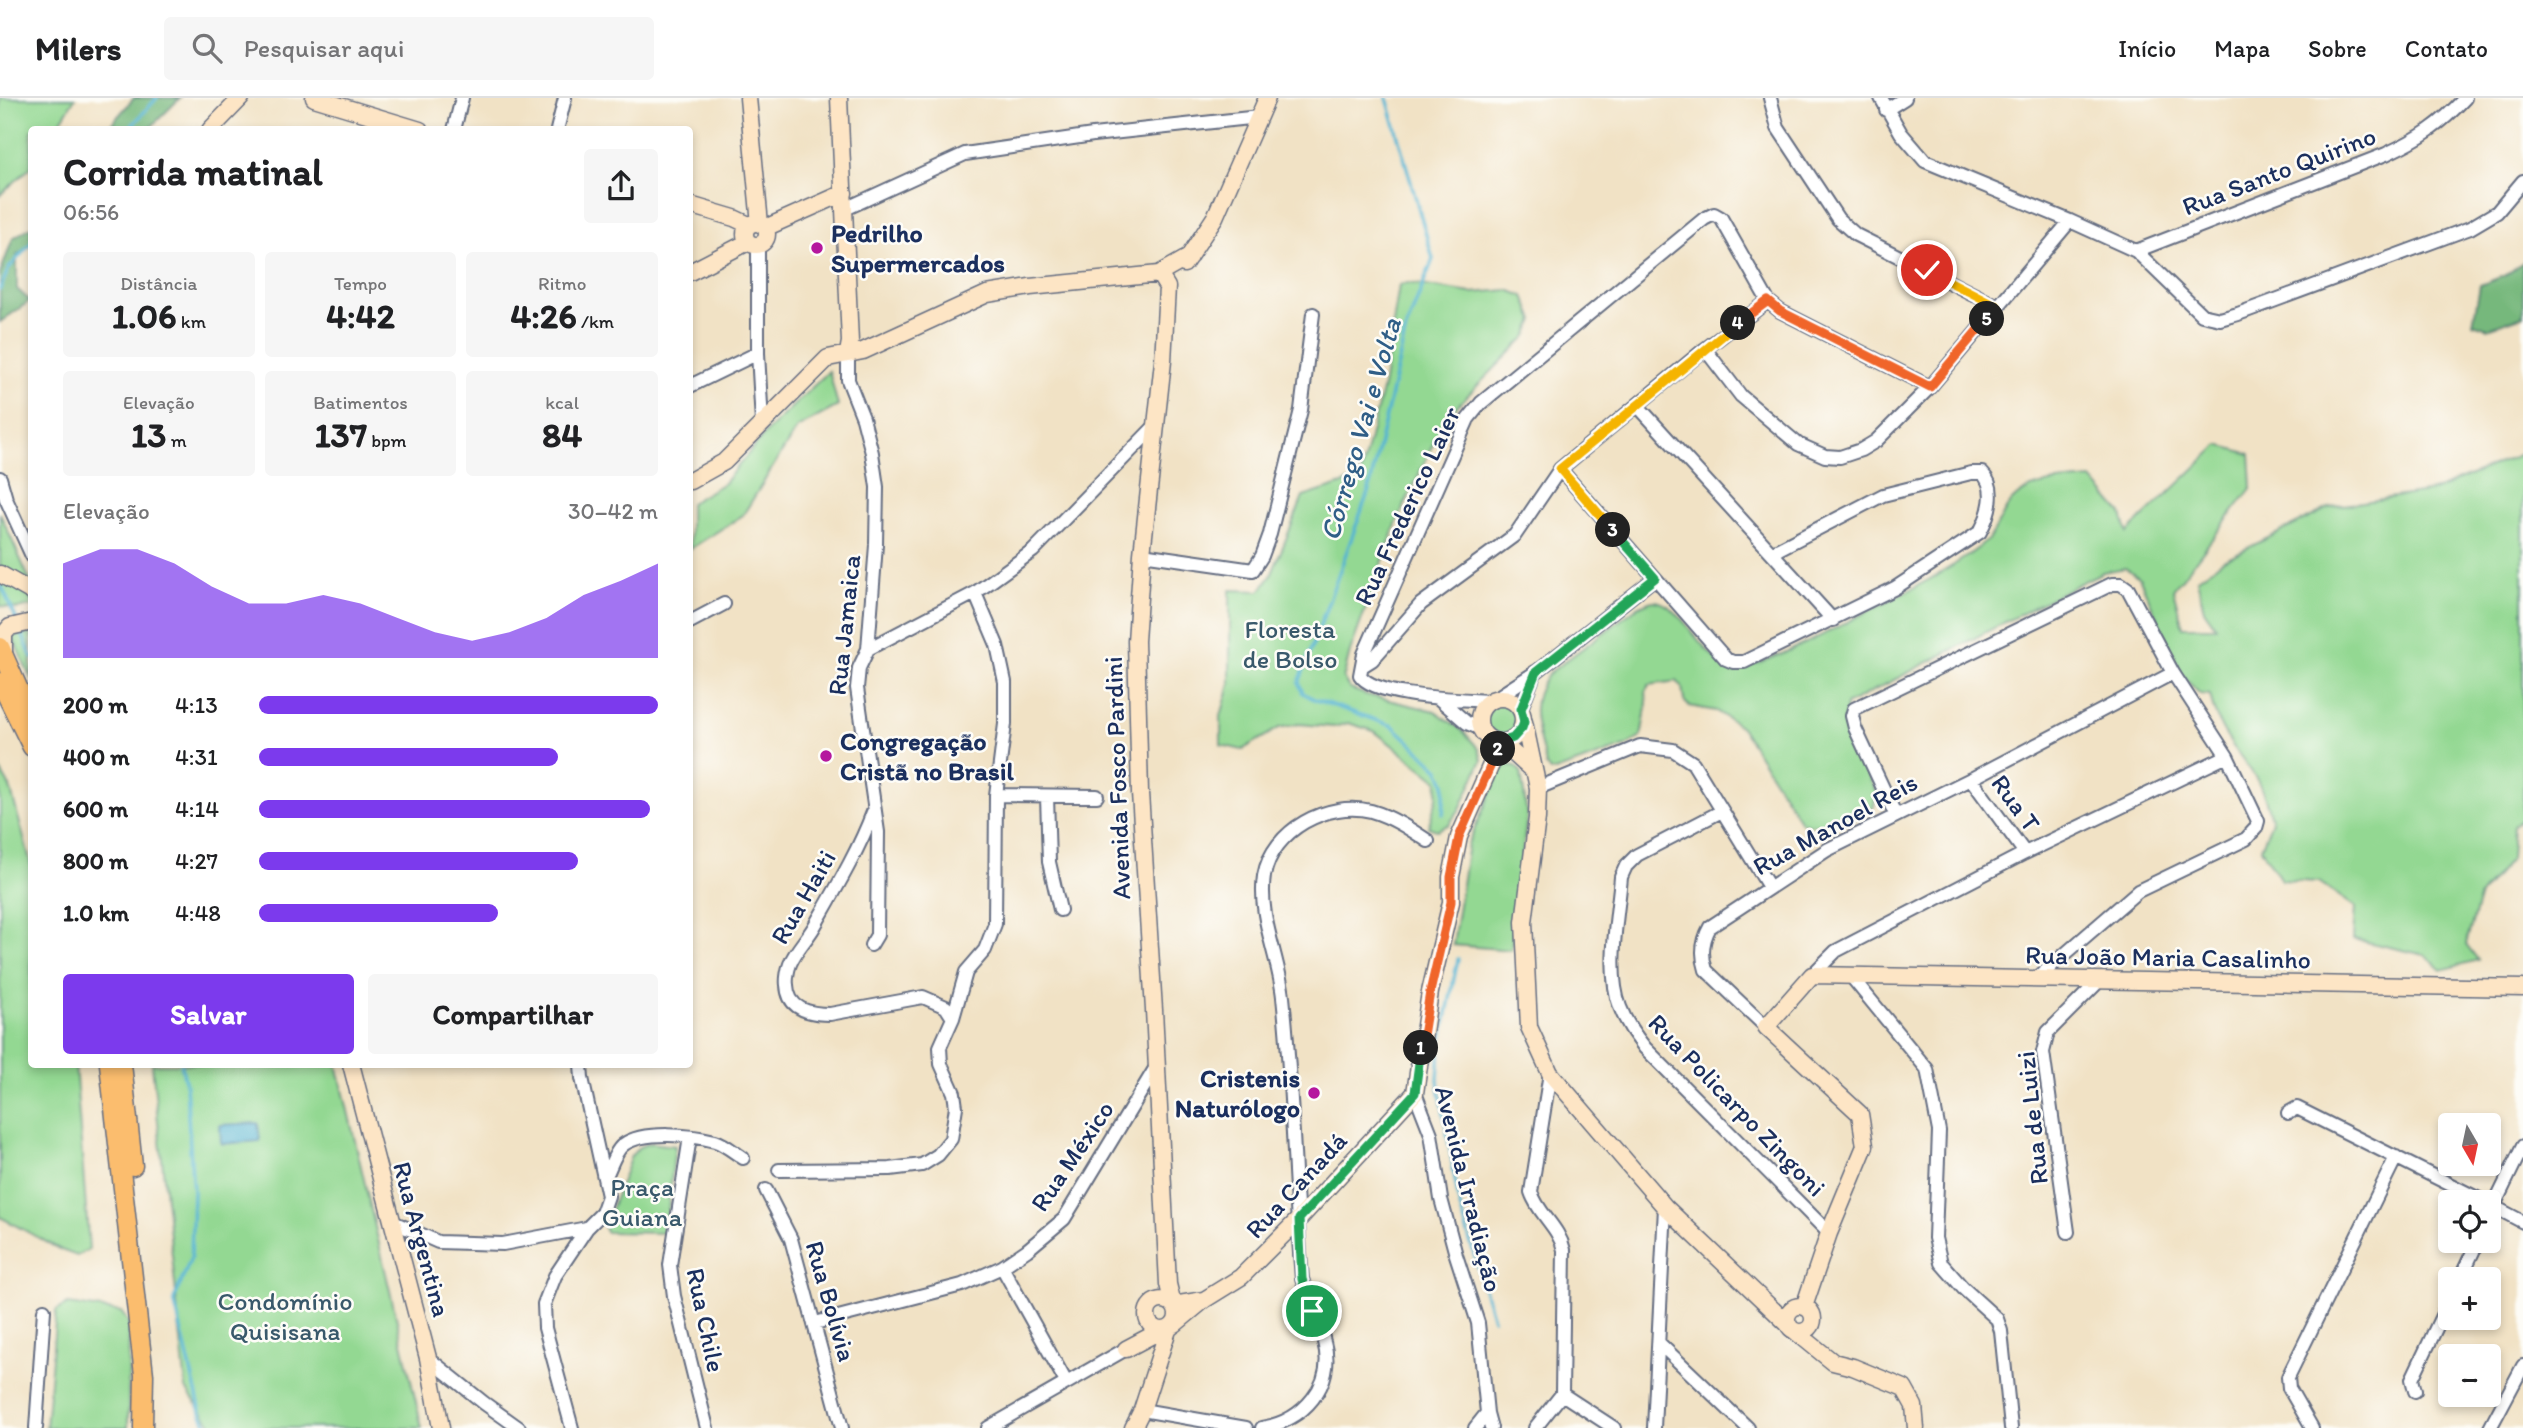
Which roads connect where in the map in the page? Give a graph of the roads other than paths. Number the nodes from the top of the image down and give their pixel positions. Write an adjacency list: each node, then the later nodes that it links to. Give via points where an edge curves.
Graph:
1 (241, 98): 13 (street)
2 (314, 98): 14 (street)
3 (462, 98): 15 (street)
4 (565, 98): 16 (street)
5 (748, 98): 21 (street)
6 (839, 98): 18 (street)
7 (1267, 98): 12 (street)
8 (1770, 98): 26 (street, via 1778,128 1838,219 1856,235)
9 (1905, 98): 11 (street)
10 (2465, 98): 22 (street, Rua Santo Quirino, via 2443,122 2386,154)
11 (1884, 104): 20 (street, via 1925,161)
12 (1259, 117): 18 (street, via 965,154); 24 (street, via 1215,217 1189,257)
13 (214, 126)
14 (407, 126)
15 (455, 126)
16 (557, 126)
17 (2523, 181): 22 (street, via 2497,212 2470,228 2220,319 2202,315)
18 (845, 201): 21 (street); 30 (street)
19 (693, 206): 21 (street, via 734,218)
20 (2070, 221): 22 (street); 26 (street)
21 (756, 233): 23 (street); 29 (street)
22 (2136, 251)
23 (693, 270)
24 (1163, 281): 30 (street, via 1030,287 987,294 863,351); 35 (street, Avenida Fosco Pardini, via 1164,361)
25 (1768, 301): 28 (street); 32 (street); 52 (street, Rua Frederico Laier, via 1721,218 1714,214 1481,403 1468,419 1364,653)
26 (1997, 306): 32 (street)
27 (1313, 314): 41 (street, via 1301,410 1270,534 1253,569)
28 (1704, 349): 32 (street, via 1741,396 1798,444 1825,456 1840,457 1876,441); 33 (street)
29 (758, 353): 31 (street); 34 (street)
30 (848, 353): 34 (street, via 828,358); 50 (street, Rua Jamaica, via 848,380 863,418 877,486)
31 (693, 385)
32 (1930, 387)
33 (1637, 405): 36 (street); 40 (street)
34 (762, 424): 38 (street, via 724,462)
35 (1155, 426): 41 (street, Avenida Fosco Pardini); 45 (street, via 1033,551)
36 (1560, 469): 42 (street); 52 (street, via 1515,535 1421,604)
37 (0, 478): 39 (street)
38 (693, 479)
39 (28, 547)
40 (1773, 552): 48 (street); 48 (street, via 1883,495 1971,473 1982,473 1989,480 1986,521 1980,532 1895,588)
41 (1142, 554): 84 (street, Avenida Fosco Pardini, via 1136,641 1140,793)
42 (1655, 578): 48 (street, via 1733,662 1744,662); 53 (street)
43 (6, 579): 44 (street)
44 (28, 590)
45 (975, 593): 50 (street); 66 (street, via 997,645 1004,682 1005,724)
46 (724, 604): 47 (street)
47 (693, 620)
48 (1833, 620)
49 (28, 623): 51 (street, via 10,627 4,634)
50 (868, 649): 69 (street, Rua Jamaica, via 856,688)
51 (2, 653): 58 (main road)
52 (1364, 666): 56 (street, via 1360,675 1370,685)
53 (1536, 672): 57 (street); 59 (street)
54 (2173, 673): 62 (street); 64 (street, Rua Manoel Reis); 71 (street, via 2128,589 2112,584 1859,705 1852,716 1855,728)
55 (0, 682): 61 (main road)
56 (1438, 698): 57 (street); 60 (street)
57 (1493, 699): 59 (street, via 1510,699); 60 (street, via 1481,710 1479,723)
58 (28, 710)
59 (1522, 715): 60 (street, via 1518,734 1508,741); 63 (street)
60 (1491, 737): 63 (street); 90 (street, Avenida Irradiação, via 1492,762 1459,837)
61 (28, 739)
62 (2227, 756): 73 (street); 79 (street, via 2258,821 2256,828 2246,839 2138,891)
63 (1532, 770): 65 (street)
64 (1971, 779): 71 (street, Rua Manoel Reis); 73 (street, Rua T)
65 (1538, 788): 70 (street, via 1640,746 1662,748 1693,763); 89 (street, via 1524,922 1529,1027)
66 (996, 795): 67 (street); 82 (street, via 995,924 985,950 966,972)
67 (1047, 796): 68 (street); 75 (street, via 1049,862)
68 (1097, 796)
69 (874, 811): 76 (street, Rua Jamaica, via 877,935); 82 (street, Rua Haiti, via 864,837 790,964 789,998 798,1008 830,1014 923,996 946,1007)
70 (1722, 811): 74 (street); 108 (street, Rua Policarpo Zingoni, via 1637,855 1626,866 1621,877 1614,968 1619,1004 1629,1028 1646,1048)
71 (1896, 816): 74 (street, Rua Manoel Reis, via 1827,850)
72 (1428, 841): 103 (street, via 1391,819 1369,811 1346,810 1326,813 1290,832 1269,860 1263,901 1283,993)
73 (2025, 853): 77 (street, via 1836,951)
74 (1769, 887): 83 (street, Rua Manoel Reis, via 1710,927 1704,936 1702,958 1706,970)
75 (1060, 910)
76 (871, 945)
77 (1812, 975): 78 (street, Rua João Maria Casalinho); 83 (street)
78 (1850, 975): 79 (street, Rua João Maria Casalinho); 150 (street, via 1927,1069 1939,1131 1934,1238 1941,1264 1997,1320)
79 (2035, 980): 80 (street, Rua João Maria Casalinho)
80 (2100, 980): 81 (street, Rua João Maria Casalinho); 107 (street, Rua de Luizi, via 2048,1031 2043,1052)
81 (2523, 988)
82 (953, 1018): 96 (street, via 940,1047 941,1064 954,1093 954,1123 950,1139 938,1155 922,1165 890,1169)
83 (1766, 1027): 108 (street, Rua Manoel Reis, via 1860,1114 1865,1146)
84 (1156, 1067): 109 (street, Rua México, via 1064,1219); 110 (street, Avenida Fosco Pardini)
85 (109, 1068): 132 (main road, via 144,1375)
86 (122, 1068): 133 (main road, via 152,1357)
87 (352, 1068): 104 (street, Rua Argentina)
88 (582, 1068): 97 (street)
89 (1550, 1073): 101 (street); 128 (street, via 1531,1192 1562,1237 1564,1250)
90 (1415, 1093): 103 (street, Rua Canadá); 130 (street, Avenida Irradiação, via 1431,1134 1441,1199 1478,1323)
91 (2288, 1113): 94 (street, via 2297,1108)
92 (690, 1137): 95 (street, via 718,1142); 97 (street, via 635,1138 620,1146); 137 (street, Rua Chile, via 670,1265)
93 (2523, 1146): 100 (street)
94 (2396, 1157): 99 (street); 151 (street, via 2288,1377 2289,1388)
95 (743, 1158)
96 (779, 1170)
97 (605, 1178): 106 (street, via 608,1196 602,1213)
98 (766, 1190): 117 (street, Rua Bolívia, via 791,1239)
99 (2456, 1190)
100 (2499, 1190)
101 (1665, 1207): 120 (street); 121 (street)
102 (2501, 1213): 105 (street)
103 (1299, 1219): 111 (street, Rua Canadá, via 1241,1277); 142 (street, via 1302,1279 1324,1340 1326,1370 1308,1407 1290,1420)
104 (393, 1222): 106 (street, via 438,1242 503,1244); 123 (street, Rua Argentina)
105 (2523, 1222)
106 (587, 1228): 136 (street, via 555,1276 544,1304 545,1328)
107 (2068, 1232)
108 (1829, 1233): 115 (street, Rua Manoel Reis)
109 (1002, 1267): 117 (street, Rua México, via 962,1285); 126 (street)
110 (1168, 1284): 112 (street); 113 (street, Avenida Fosco Pardini)
111 (1204, 1300): 113 (street); 119 (street)
112 (1155, 1302): 113 (street); 116 (street)
113 (1173, 1305): 119 (street, via 1178,1317)
114 (44, 1310): 131 (street)
115 (1809, 1313): 120 (street, via 1796,1307 1789,1312); 124 (street)
116 (1147, 1318): 119 (street, via 1152,1327); 122 (street)
117 (815, 1323): 138 (street, Rua Bolívia)
118 (2438, 1324): 127 (street, via 2412,1379)
119 (1168, 1328): 122 (street); 129 (street)
120 (1792, 1328): 124 (street)
121 (1660, 1344): 147 (street); 148 (street)
122 (1126, 1349): 126 (street)
123 (428, 1358): 134 (street, Rua Argentina); 135 (street)
124 (1833, 1362): 149 (street, via 1904,1388 1914,1406)
125 (2523, 1366): 152 (street)
126 (1066, 1382): 139 (street)
127 (2415, 1391)
128 (1562, 1394): 145 (street); 146 (street)
129 (1142, 1410): 140 (street); 141 (street)
130 (1487, 1413): 143 (street); 144 (street, Avenida Irradiação)
131 (37, 1428)
132 (143, 1428)
133 (154, 1428)
134 (441, 1428)
135 (519, 1428)
136 (572, 1428)
137 (707, 1428)
138 (842, 1428)
139 (988, 1428)
140 (1133, 1428)
141 (1246, 1428)
142 (1262, 1428)
143 (1475, 1428)
144 (1491, 1428)
145 (1535, 1428)
146 (1614, 1428)
147 (1654, 1428)
148 (1748, 1428)
149 (1916, 1428)
150 (2011, 1428)
151 (2312, 1428)
152 (2490, 1428)

